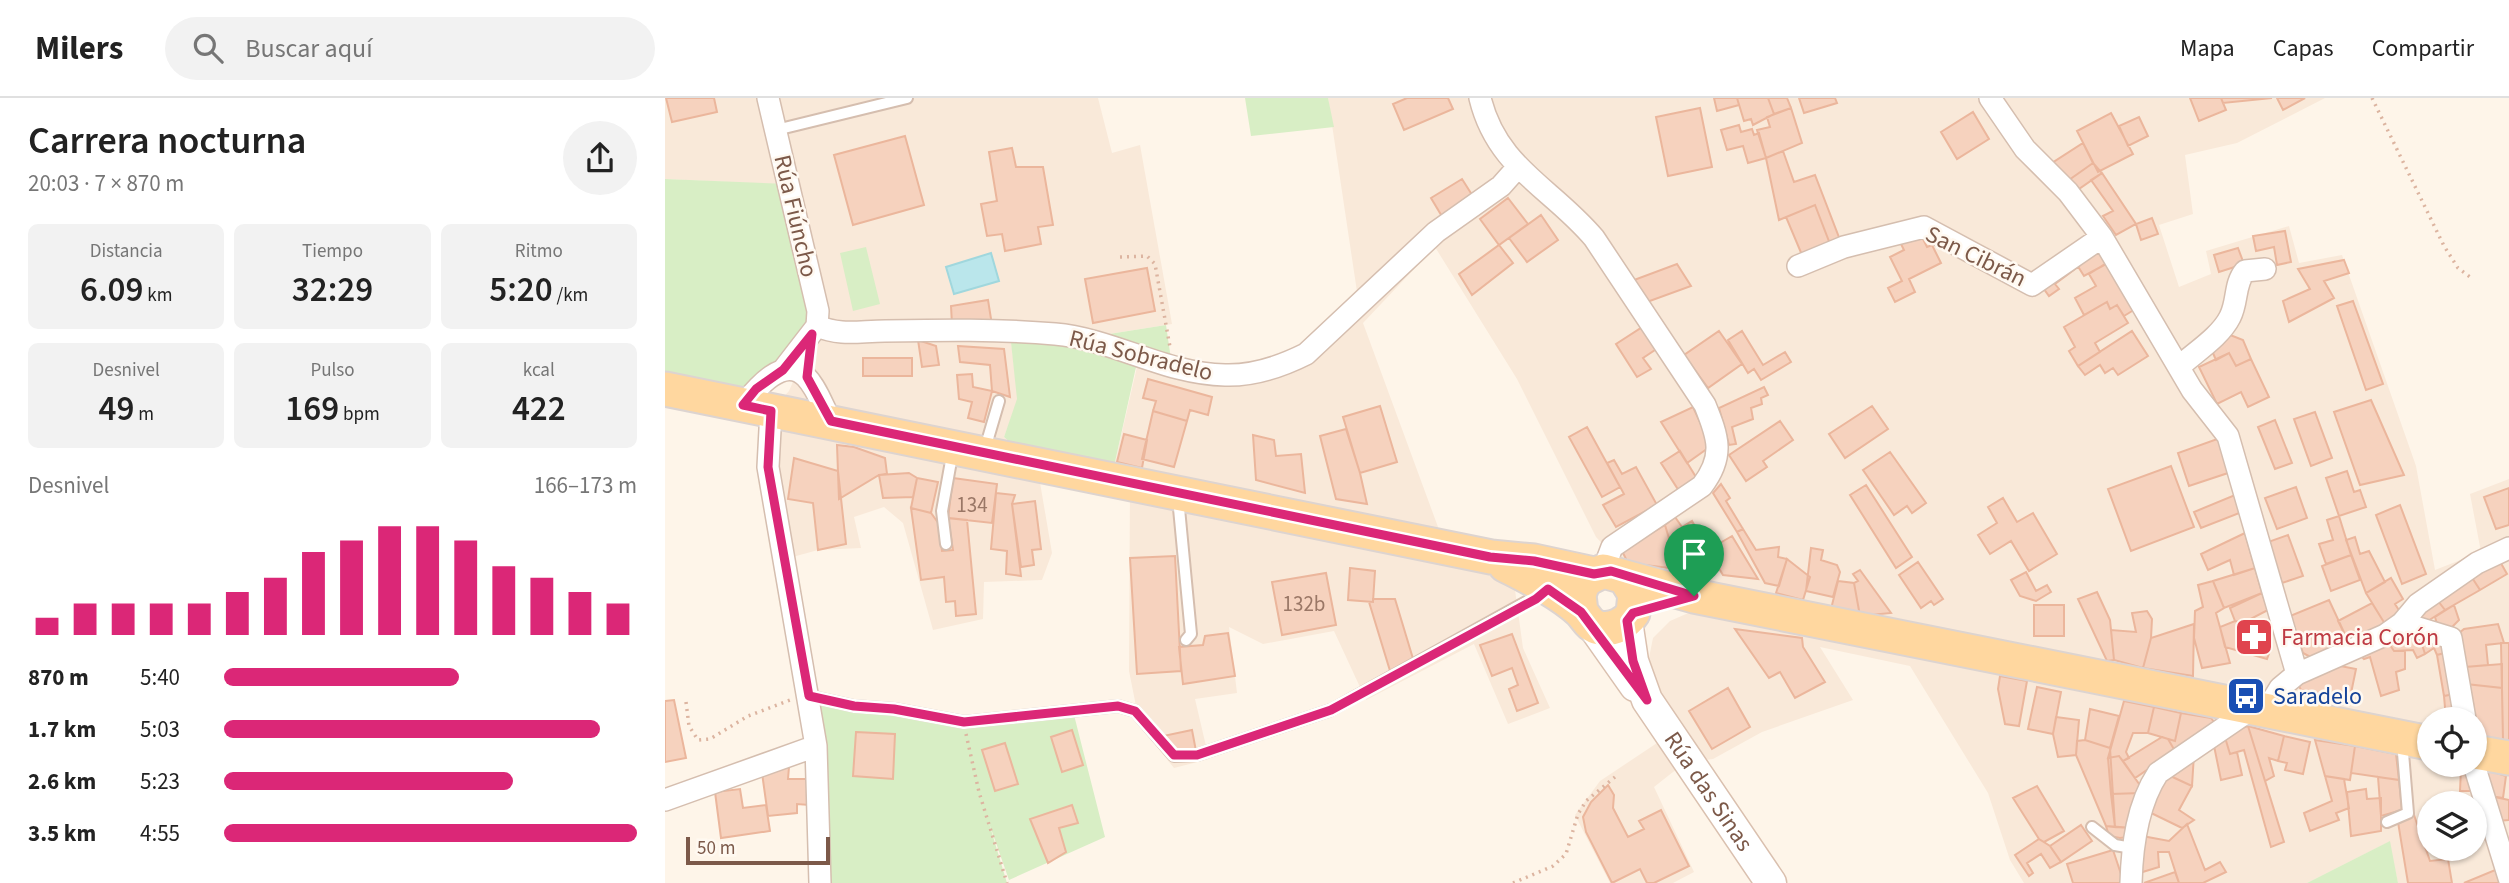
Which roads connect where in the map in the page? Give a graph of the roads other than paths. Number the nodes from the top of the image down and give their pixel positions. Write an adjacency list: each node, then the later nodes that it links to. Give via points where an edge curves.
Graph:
1 (768, 98): 5 (street, Rúa Fiúncho)
2 (907, 98): 5 (lane)
3 (1480, 98): 6 (street, via 1492,134)
4 (1990, 98): 7 (street, via 2025,149 2069,192)
5 (776, 130): 10 (street, Rúa Fiúncho, via 818,311)
6 (1517, 168): 10 (street, Rúa Sobradelo, via 1501,186 1436,232 1306,354 1280,367 1225,376 1054,334); 23 (street, via 1594,238 1705,405 1715,430 1718,456 1713,472 1702,486 1612,547)
7 (2102, 237): 8 (street, San Cibrán, via 2032,285 1924,227 1844,247); 11 (street)
8 (1798, 266)
9 (2265, 269): 11 (street, via 2245,271 2225,326)
10 (815, 330): 12 (street); 13 (street, Rúa Fiúncho)
11 (2179, 367): 30 (street, via 2228,436)
12 (783, 370): 13 (street); 16 (street, via 756,389)
13 (807, 377): 16 (street, Rúa Fiúncho, via 801,391); 17 (street)
14 (665, 389): 16 (main road)
15 (999, 401): 18 (lane)
16 (765, 409): 17 (main road); 31 (street, via 768,467)
17 (831, 421): 18 (main road)
18 (969, 451): 19 (main road); 20 (lane, via 942,511)
19 (1177, 493): 22 (main road); 29 (lane, via 1191,634)
20 (946, 544)
21 (2509, 548): 28 (street, via 2477,563 2418,604)
22 (1490, 557): 23 (main road); 24 (main road)
23 (1607, 574): 25 (main road); 26 (main road, via 1635,594); 27 (main road, via 1587,579 1579,595)
24 (1548, 589): 27 (main road); 31 (lane, via 1342,704 1197,755 1174,755 1135,711 1118,706 964,722)
25 (1694, 596): 26 (main road); 34 (main road)
26 (1630, 617): 27 (main road, via 1611,628); 32 (street, Rúa das Sinas, via 1633,661)
27 (1586, 618): 32 (street, Rúa das Sinas)
28 (2402, 623): 30 (street); 33 (street, via 2451,638)
29 (1186, 640)
30 (2297, 674): 34 (street)
31 (809, 696): 36 (street)
32 (1647, 700): 46 (street, Rúa das Sinas)
33 (2464, 707)
34 (2260, 710): 35 (main road); 43 (street, via 2158,773 2150,785)
35 (2415, 740): 41 (lane, via 2408,813)
36 (816, 746): 40 (street); 45 (street)
37 (2487, 754): 38 (main road)
38 (2509, 758)
39 (2478, 777): 44 (street)
40 (665, 800)
41 (2387, 822)
42 (2092, 827): 43 (lane, via 2115,845)
43 (2132, 848): 47 (street)
44 (2509, 878)
45 (820, 883)
46 (1771, 883)
47 (2131, 883)

